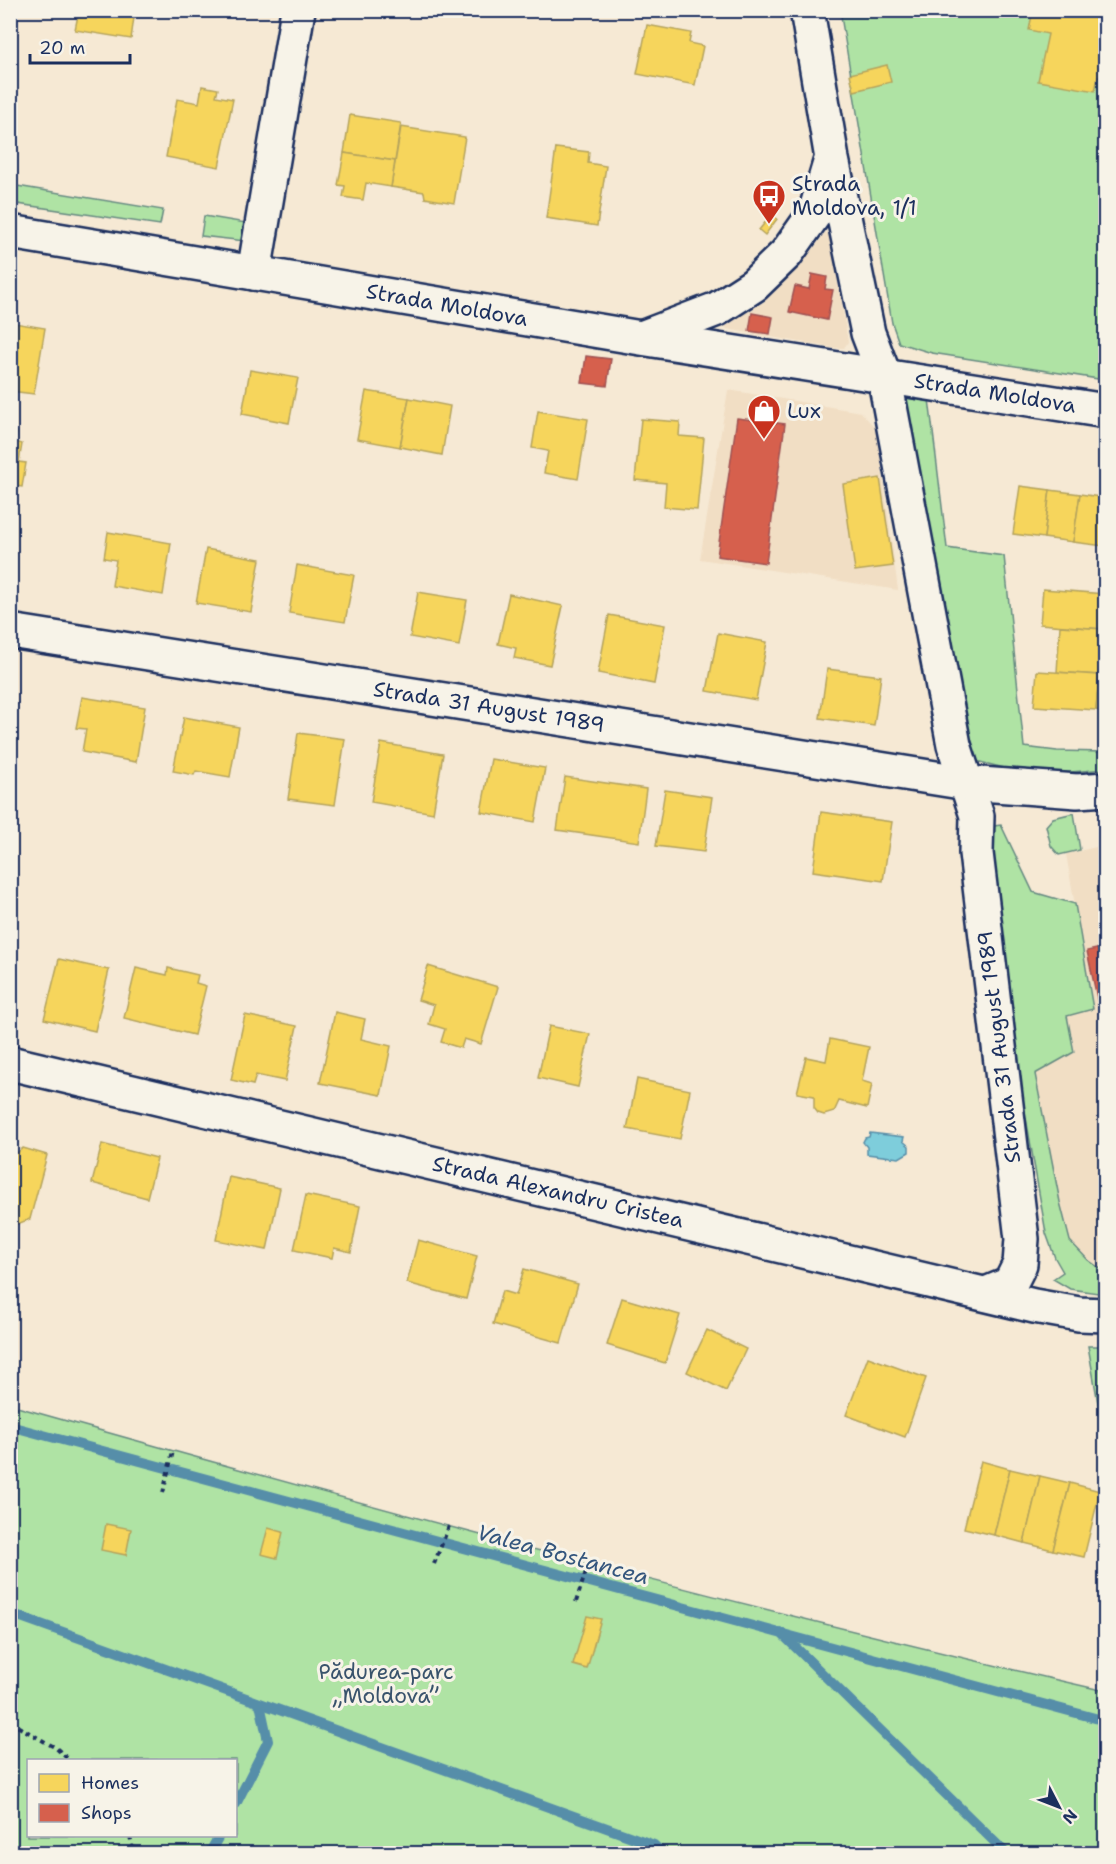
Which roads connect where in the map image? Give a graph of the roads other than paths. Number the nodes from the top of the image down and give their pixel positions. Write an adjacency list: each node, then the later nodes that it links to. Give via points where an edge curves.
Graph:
1 (298, 10): 5 (street)
2 (807, 10): 3 (street, Strada Moldova)
3 (832, 159): 6 (street, Strada Moldova, via 815,213 786,254 754,285 717,309); 7 (street, Strada Moldova, via 868,333)
4 (10, 232): 5 (street, Strada Moldova)
5 (254, 273): 6 (street, Strada Moldova)
6 (641, 338): 7 (street, Strada Moldova)
7 (884, 375): 8 (street, Strada Moldova); 10 (street, Strada 31 August 1989, via 954,745)
8 (1106, 411)
9 (10, 631): 10 (street, Strada 31 August 1989)
10 (967, 783): 11 (street, Strada 31 August 1989); 13 (street, Strada 31 August 1989, via 977,816 976,853 1022,1239 1020,1264 1010,1284)
11 (1106, 789)
12 (10, 1063): 13 (street, Strada Alexandru Cristea)
13 (986, 1294): 14 (street, Strada Alexandru Cristea, via 1078,1314)
14 (1106, 1315)

